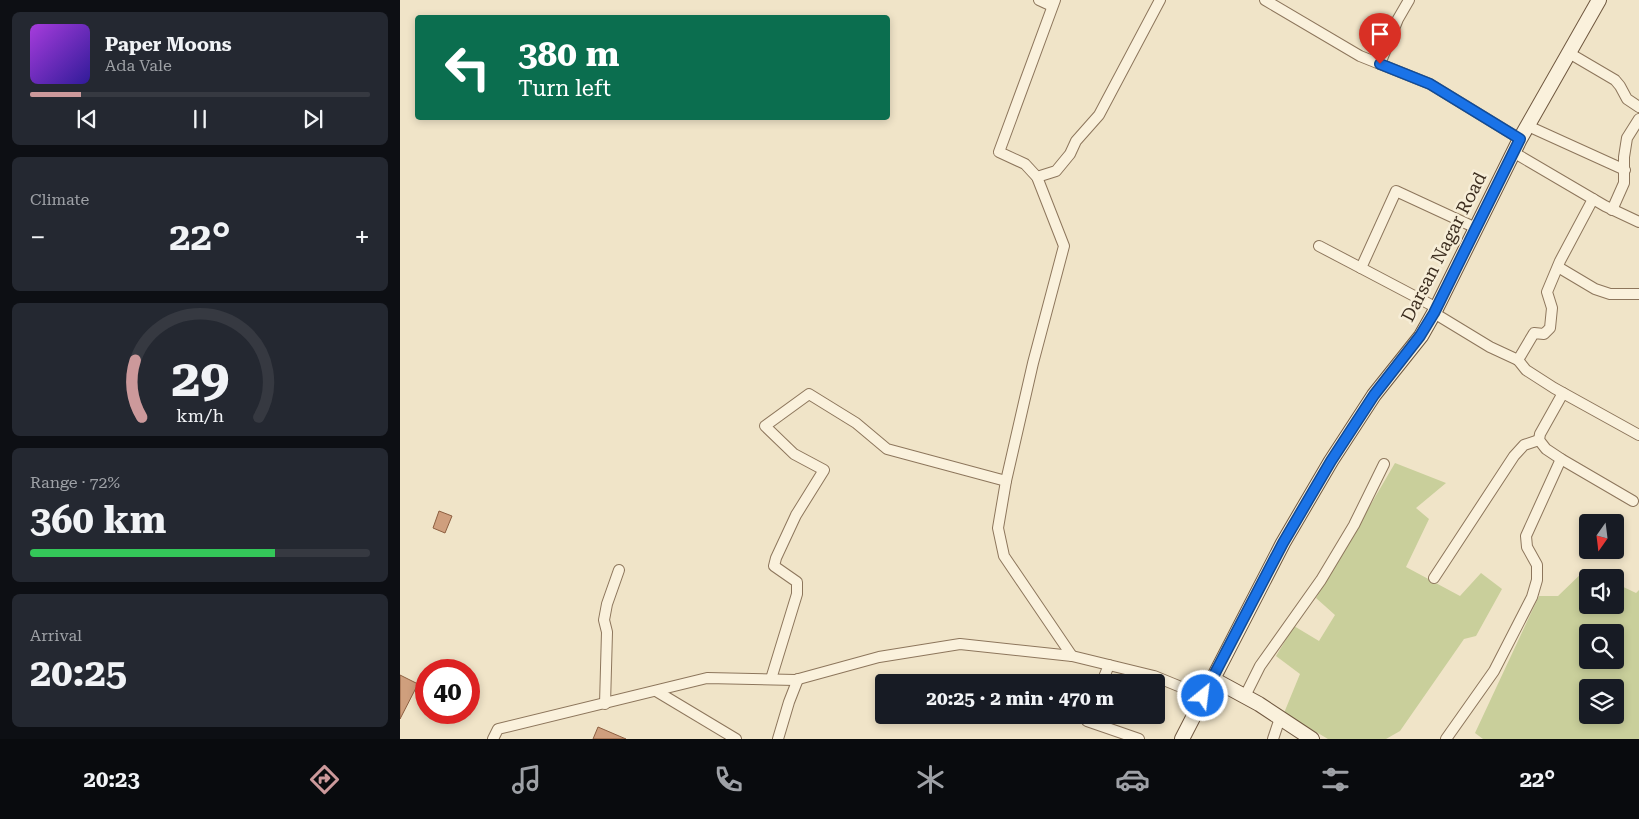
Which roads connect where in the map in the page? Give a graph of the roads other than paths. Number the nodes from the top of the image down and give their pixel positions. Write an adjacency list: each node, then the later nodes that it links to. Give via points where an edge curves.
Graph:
1 (1039, 0): 6 (street)
2 (1160, 0): 16 (street, via 1099,115 1056,171)
3 (1265, 0): 9 (street, via 1360,56)
4 (1408, 0): 9 (street)
5 (1610, 0): 7 (street)
6 (1053, 3): 16 (street, via 999,152 1024,164)
7 (1596, 5): 8 (street, Darsan Nagar Road)
8 (1570, 53): 10 (street, via 1615,80 1627,99); 12 (street, Darsan Nagar Road)
9 (1380, 64): 13 (street, via 1430,84)
10 (1639, 107)
11 (1639, 119): 15 (street, via 1627,138)
12 (1528, 126): 13 (street, Darsan Nagar Road); 15 (street)
13 (1520, 139): 14 (street, Darsan Nagar Road)
14 (1513, 152): 17 (street); 20 (street, Darsan Nagar Road)
15 (1625, 170): 18 (street, via 1624,183)
16 (1037, 177): 32 (street, via 1064,246)
17 (1593, 199): 18 (street); 22 (street)
18 (1612, 210): 19 (street)
19 (1639, 222)
20 (1476, 228): 23 (street, via 1396,191); 25 (street, Darsan Nagar Road)
21 (1319, 246): 23 (street)
22 (1558, 267): 24 (street, via 1610,294); 26 (street, via 1548,292 1552,308 1550,328 1544,334 1534,333)
23 (1361, 268): 25 (street)
24 (1639, 294)
25 (1435, 311): 26 (street, via 1490,347); 41 (street, Darsan Nagar Road, via 1331,461 1283,543)
26 (1518, 360): 27 (street, via 1526,370)
27 (1562, 393): 28 (street); 29 (street)
28 (1639, 435)
29 (1539, 440): 30 (street); 35 (street, via 1524,445 1514,456)
30 (1561, 459): 33 (street); 55 (street, via 1526,536 1527,547 1536,565 1537,580 1532,597 1494,671)
31 (1384, 464): 44 (street, via 1354,525 1321,580 1260,666)
32 (1006, 481): 36 (street, via 998,528 1004,556); 39 (street, via 887,449 856,423 808,394 765,426 794,454 824,470 796,515 776,558 774,566 797,582 797,594)
33 (1633, 501)
34 (619, 570): 45 (street, via 604,620)
35 (1434, 578)
36 (1072, 656): 37 (street); 40 (street, via 960,644 879,657)
37 (1109, 666): 38 (street); 43 (street, via 1154,676)
38 (1106, 674)
39 (771, 679): 40 (street); 42 (street, via 707,678)
40 (798, 679): 50 (street)
41 (1213, 679): 43 (street, Darsan Nagar Road); 44 (street)
42 (656, 691): 45 (street); 49 (street)
43 (1203, 696): 52 (street, Darsan Nagar Road)
44 (1245, 696): 46 (street)
45 (604, 704): 48 (street, via 498,729)
46 (1280, 718): 53 (street); 54 (street)
47 (1096, 724): 51 (street)
48 (493, 739)
49 (736, 739)
50 (778, 739)
51 (1139, 739)
52 (1182, 739)
53 (1273, 739)
54 (1312, 739)
55 (1446, 739)

